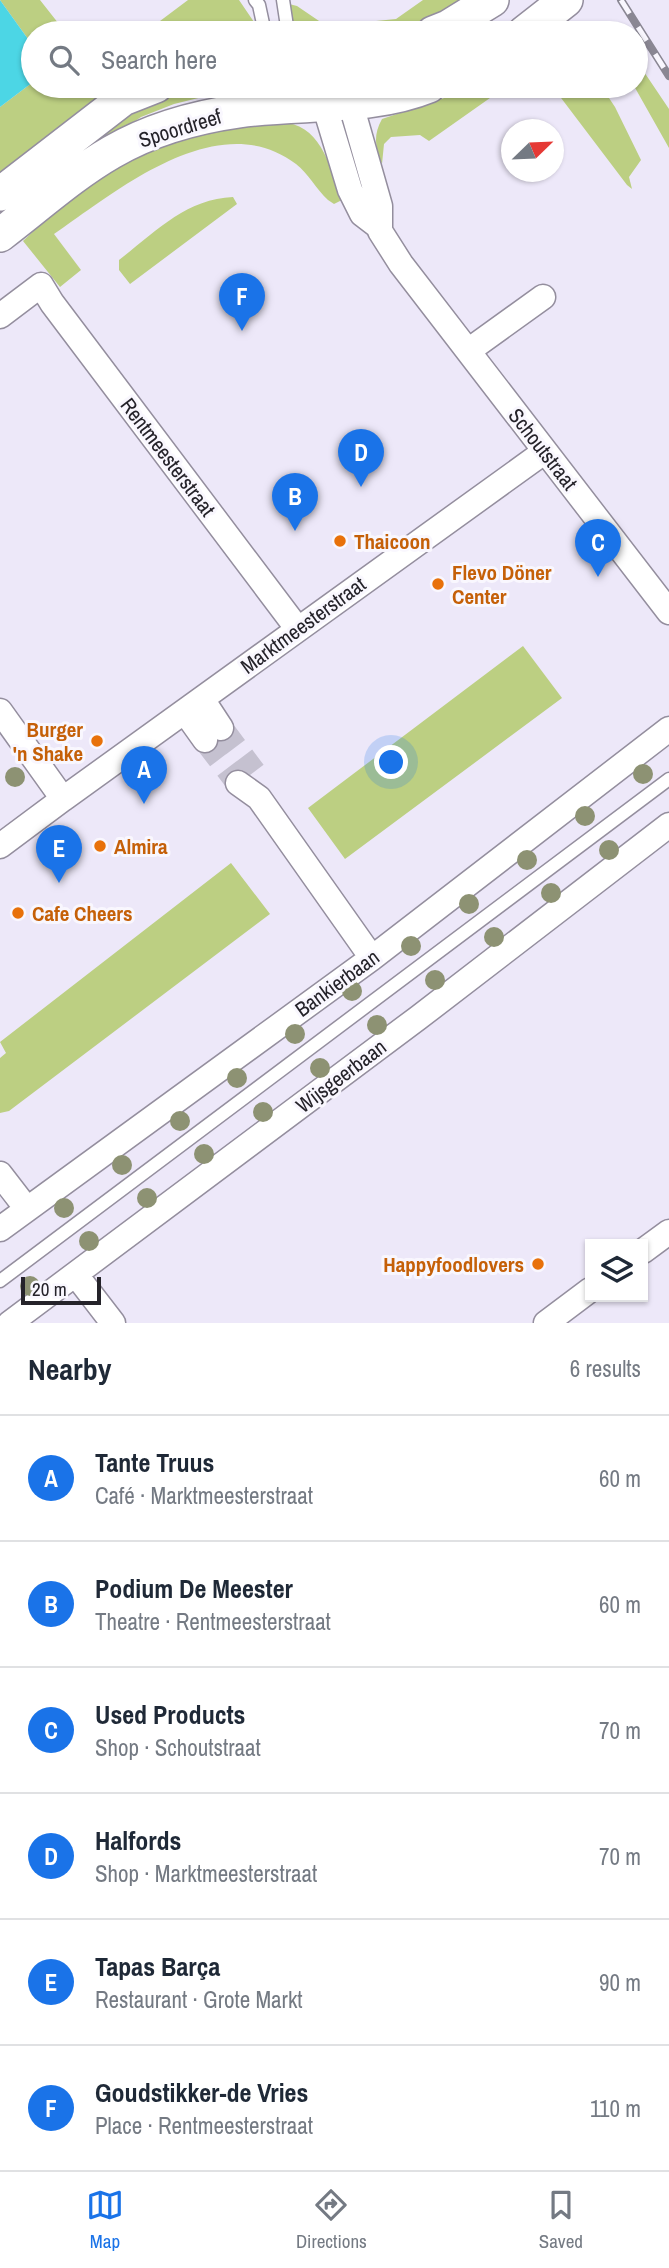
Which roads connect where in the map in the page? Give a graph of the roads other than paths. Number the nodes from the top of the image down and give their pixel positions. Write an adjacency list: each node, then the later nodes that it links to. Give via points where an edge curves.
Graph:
1 (255, 0): 5 (lane)
2 (282, 0): 6 (lane)
3 (492, 0): 7 (main road)
4 (566, 0): 8 (main road)
5 (262, 21)
6 (286, 21)
7 (458, 21)
8 (539, 21)
9 (126, 98): 12 (main road, Spoordreef)
10 (306, 98): 12 (main road, Spoordreef, via 183,123 103,157 73,177)
11 (327, 98): 16 (street, Schoutstraat, via 350,190 362,214 380,227 401,264)
12 (17, 195): 13 (main road, Spoordreef)
13 (0, 235)
14 (543, 297): 16 (street)
15 (0, 316): 19 (street, Rentmeesterstraat, via 41,285)
16 (468, 351): 17 (street, Schoutstraat)
17 (544, 452): 18 (street, Schoutstraat); 19 (street, Marktmeesterstraat)
18 (669, 612)
19 (297, 628): 20 (street, Marktmeesterstraat)
20 (193, 706): 23 (street); 26 (street, Marktmeesterstraat)
21 (1, 716): 26 (street)
22 (669, 729): 29 (street, Bankierbaan)
23 (213, 734)
24 (246, 777): 29 (street)
25 (669, 779): 36 (lane)
26 (63, 799): 28 (street, Marktmeesterstraat)
27 (669, 825): 35 (street, Wijsgeerbaan)
28 (0, 846)
29 (372, 958): 31 (street, Bankierbaan)
30 (0, 1174): 31 (street)
31 (27, 1209): 32 (street, Bankierbaan)
32 (0, 1229)
33 (669, 1231): 34 (street)
34 (648, 1247)
35 (76, 1275): 38 (street, Wijsgeerbaan); 39 (street)
36 (0, 1281)
37 (585, 1294): 40 (street)
38 (10, 1323)
39 (113, 1323)
40 (546, 1323)

